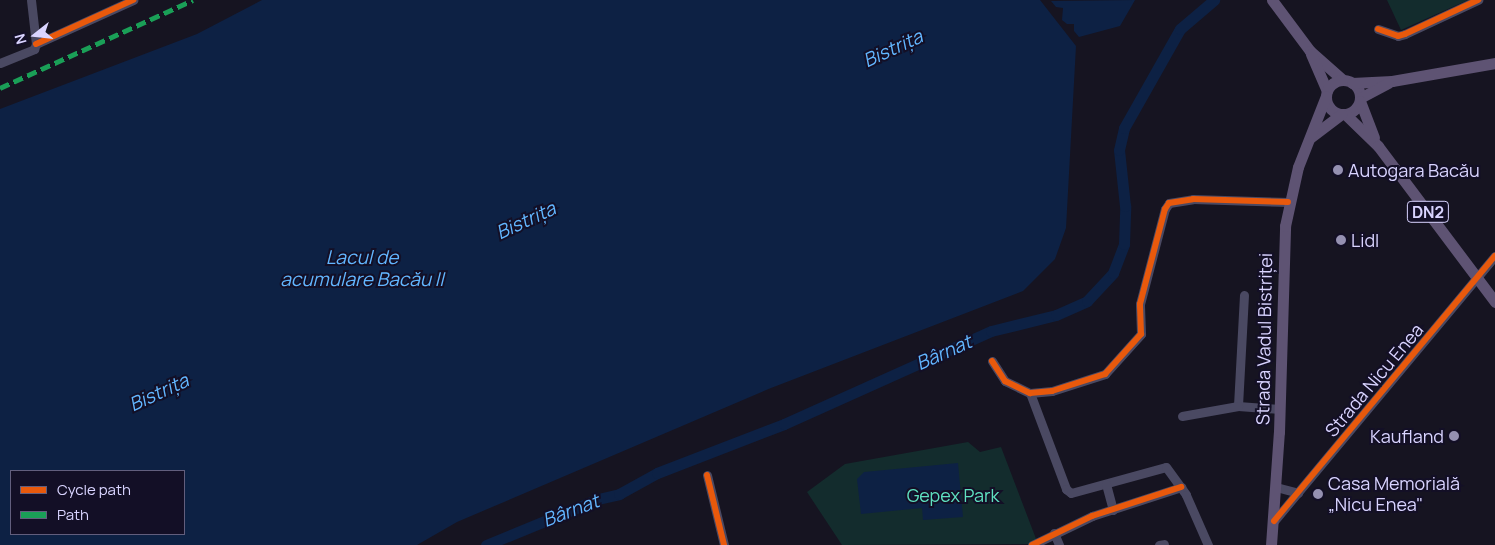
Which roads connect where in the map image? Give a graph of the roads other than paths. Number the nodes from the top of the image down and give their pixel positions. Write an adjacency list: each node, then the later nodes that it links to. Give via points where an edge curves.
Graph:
1 (30, 0): 6 (street)
2 (133, 0): 6 (street)
3 (1272, 0): 7 (main road, DN2)
4 (1478, 0): 5 (street, via 1405,34 1398,36)
5 (1378, 29)
6 (36, 44): 8 (street, via 34,49)
7 (1310, 51): 10 (main road, DN2); 12 (main road, DN2)
8 (0, 63)
9 (1495, 63): 11 (main road)
10 (1347, 81): 11 (main road); 12 (main road, via 1336,81); 13 (main road, DN2)
11 (1392, 81): 13 (main road)
12 (1326, 93): 14 (main road, DN2, via 1331,110); 15 (main road, Strada Vadul Bistriței)
13 (1360, 100): 14 (main road, via 1352,112); 16 (main road, DN2)
14 (1343, 114): 15 (main road); 16 (main road, DN2)
15 (1309, 138): 17 (main road, Strada Vadul Bistriței)
16 (1378, 146): 19 (main road, DN2)
17 (1288, 202): 23 (street, via 1174,200 1164,208 1140,304 1141,334 1105,374 1052,391); 25 (main road, Strada Vadul Bistriței, via 1283,250)
18 (1495, 256): 19 (street, Strada Nicu Enea)
19 (1477, 278): 21 (main road, DN2); 31 (street, Strada Nicu Enea)
20 (1244, 295): 24 (street)
21 (1495, 302)
22 (992, 361): 23 (street, via 1005,380)
23 (1030, 393): 28 (street, via 1066,489 1075,493)
24 (1238, 406): 25 (street); 26 (street)
25 (1280, 409): 30 (main road, Strada Vadul Bistriței)
26 (1182, 416)
27 (707, 475): 35 (street)
28 (1106, 484): 29 (street, via 1162,467 1169,470); 32 (street)
29 (1181, 487): 32 (street); 38 (street)
30 (1276, 487): 31 (street); 33 (main road, Strada Vadul Bistriței)
31 (1298, 493): 33 (street, Strada Nicu Enea)
32 (1113, 510): 34 (street)
33 (1274, 521): 39 (main road, Strada Vadul Bistriței)
34 (1054, 533): 36 (street); 37 (street)
35 (724, 545)
36 (1032, 545)
37 (1059, 545)
38 (1208, 545)
39 (1271, 545)

